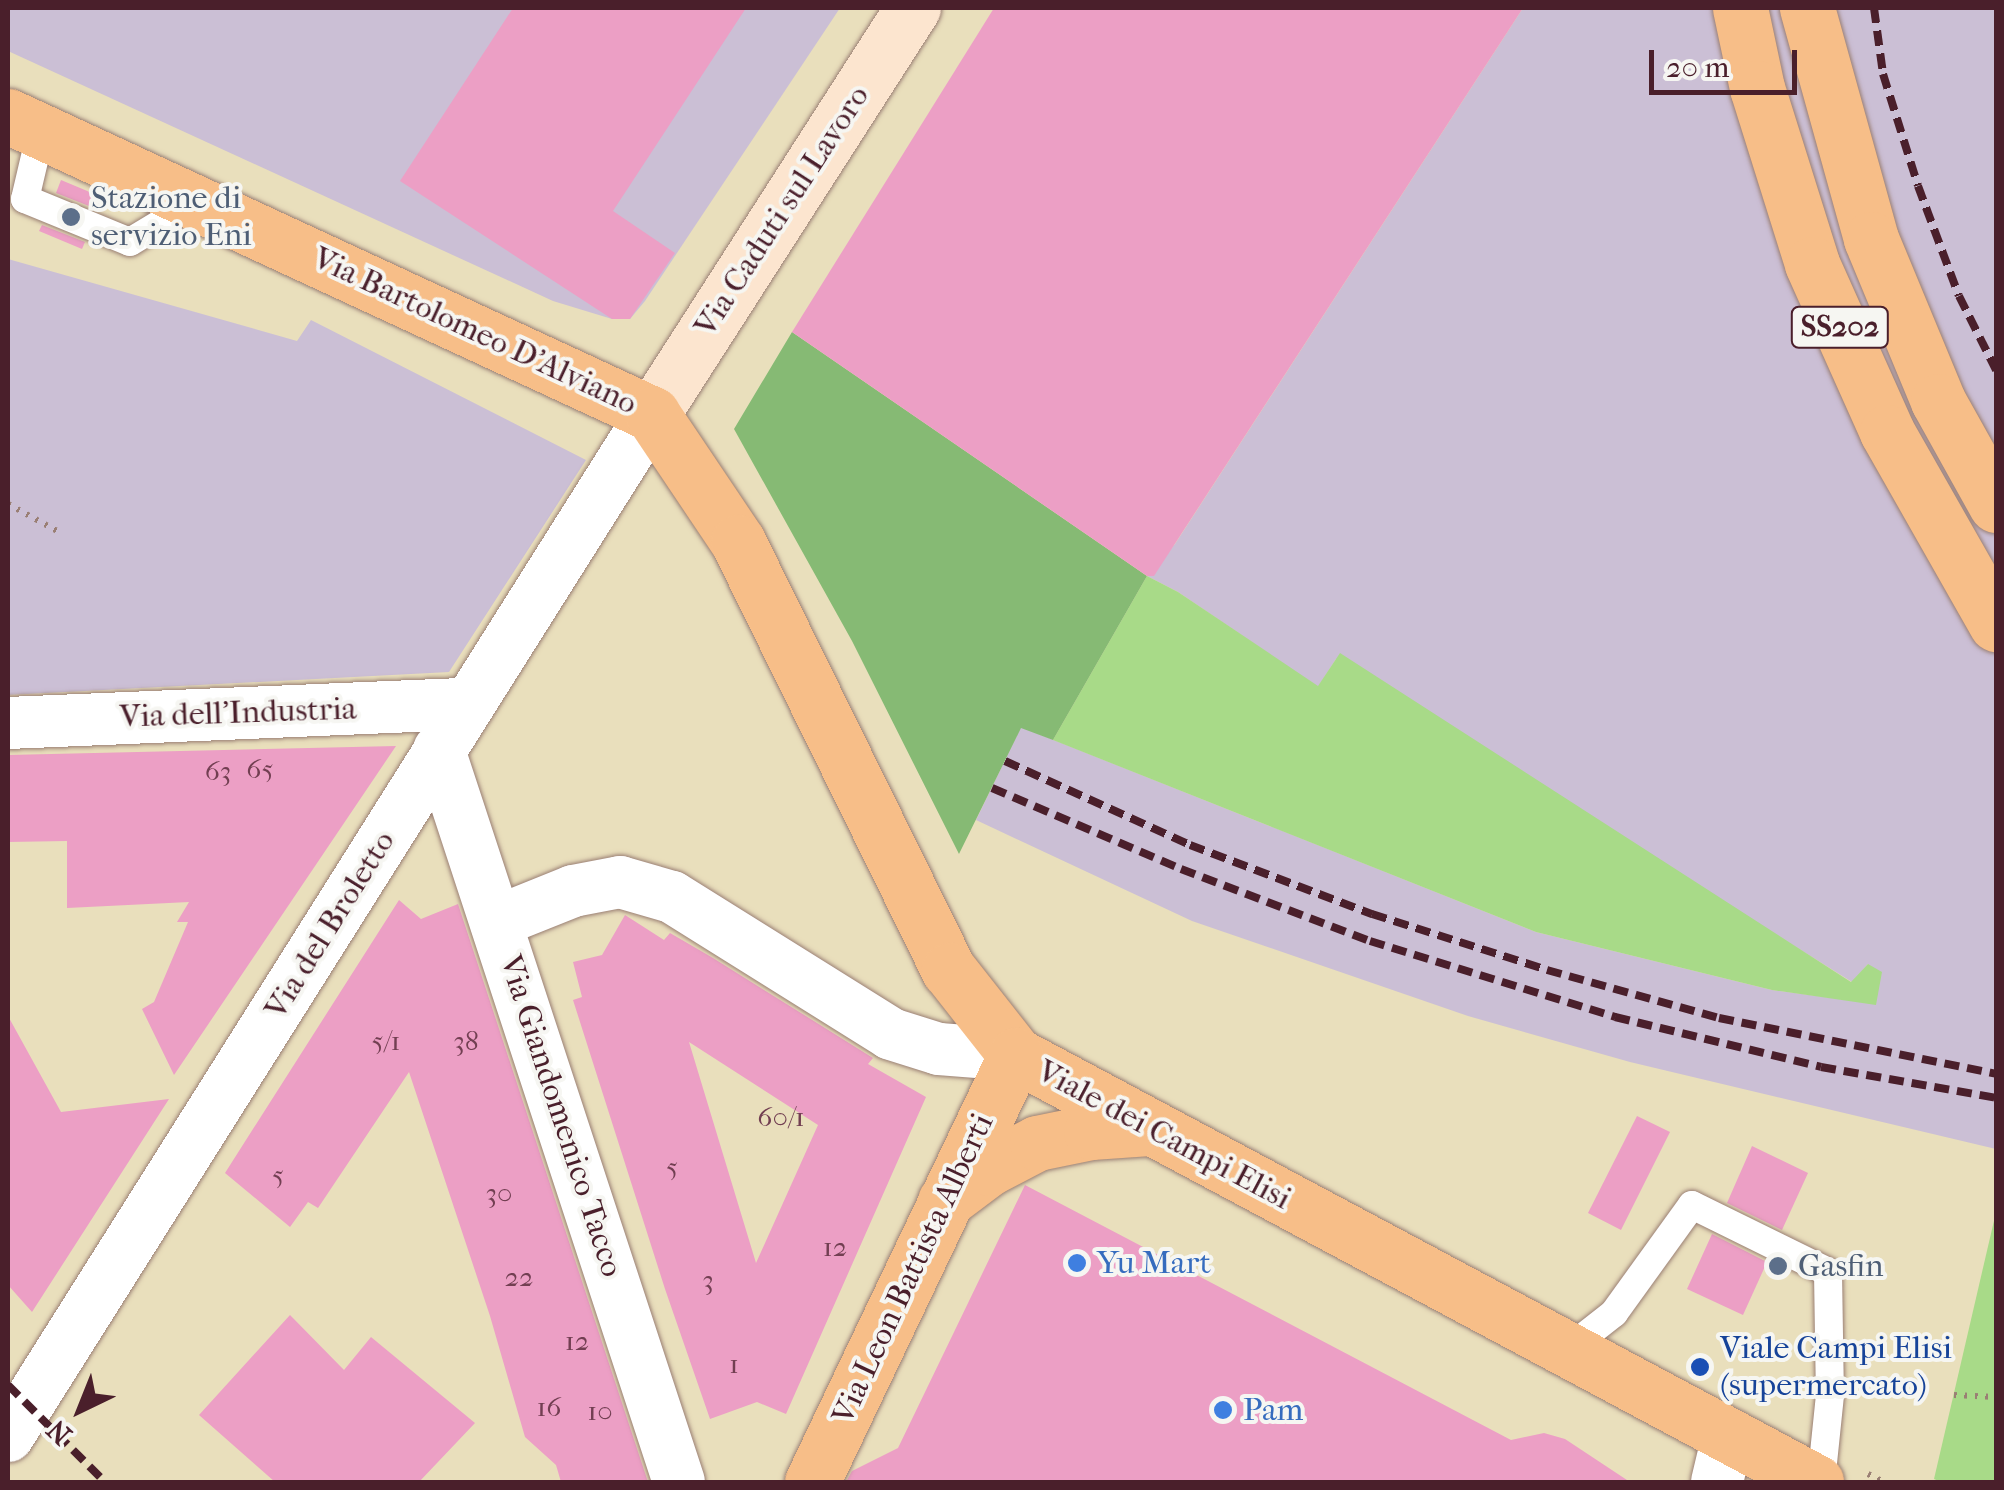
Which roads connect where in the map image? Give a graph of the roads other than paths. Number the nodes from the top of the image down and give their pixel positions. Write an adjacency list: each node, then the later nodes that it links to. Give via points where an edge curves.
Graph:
1 (913, 8): 5 (main road, Via Caduti sul Lavoro)
2 (1740, 8): 7 (main road, SS202, via 1756,88 1812,264 1887,432)
3 (1808, 8): 6 (main road, SS202, via 1870,239 1938,401)
4 (24, 124): 5 (main road, Via Bartolomeo D'Alviano)
5 (652, 414): 8 (street, Via del Broletto); 12 (main road, Via Bartolomeo D'Alviano, via 738,542 950,970)
6 (1996, 506)
7 (1996, 624)
8 (469, 704): 9 (street, Via dell'Industria); 10 (street, Via del Broletto)
9 (8, 723)
10 (440, 750): 11 (street, Via Giandomenico Tacco); 16 (street, Via del Broletto)
11 (496, 922): 12 (street, Viale dei Campi Elisi, via 572,891 620,882 672,897 890,1034 939,1049); 18 (street, Via Giandomenico Tacco)
12 (1016, 1055): 13 (main road, Viale dei Campi Elisi); 14 (main road, Via Leon Battista Alberti)
13 (1149, 1128): 14 (main road, via 1037,1142); 15 (main road, Viale dei Campi Elisi)
14 (942, 1203): 19 (main road, Via Leon Battista Alberti)
15 (1567, 1350): 17 (main road, Viale dei Campi Elisi); 20 (lane, via 1614,1313 1692,1205 1828,1272 1830,1395)
16 (8, 1436)
17 (1723, 1459): 20 (main road, Viale dei Campi Elisi)
18 (679, 1482)
19 (812, 1482)
20 (1818, 1482)

